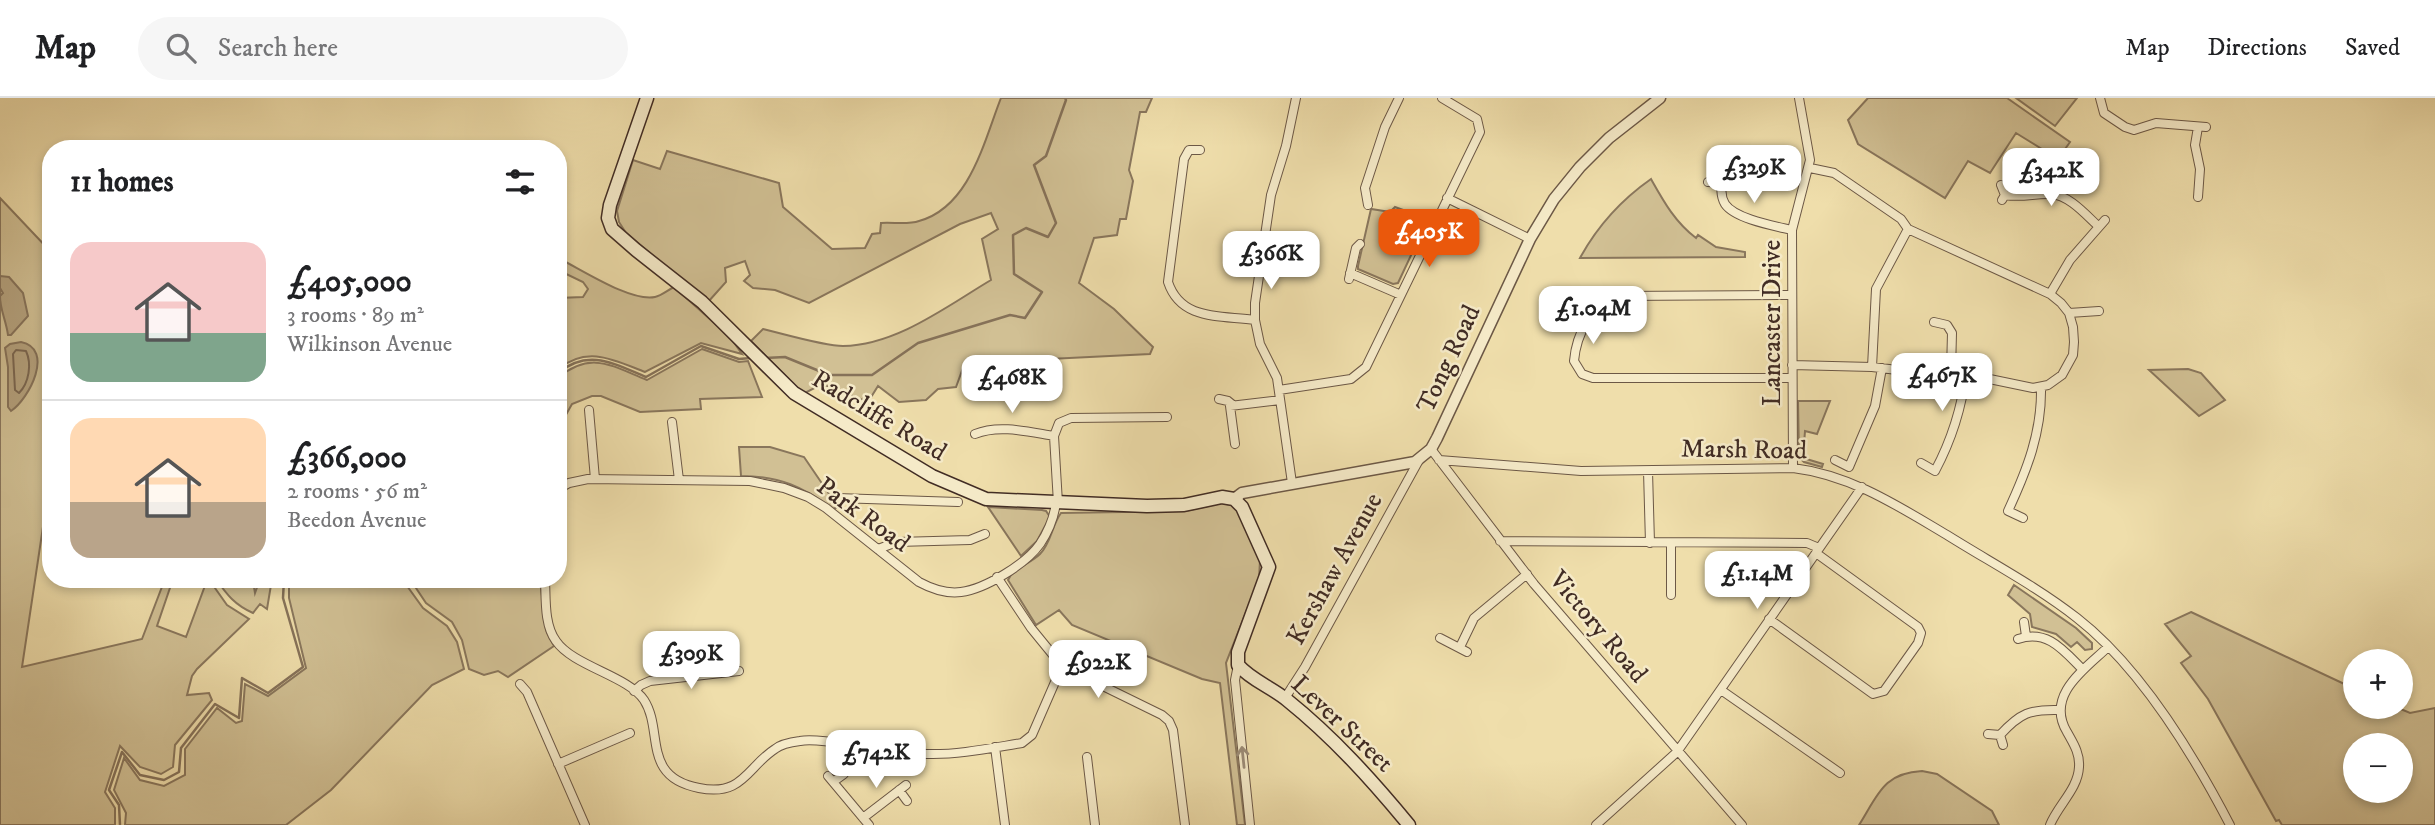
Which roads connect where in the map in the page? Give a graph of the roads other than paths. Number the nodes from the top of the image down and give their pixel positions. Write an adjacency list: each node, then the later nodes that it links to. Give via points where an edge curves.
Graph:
1 (647, 98): 56 (main road, Radcliffe Road, via 610,205 612,229 702,302 794,393)
2 (1297, 98): 28 (street, via 1271,195)
3 (1399, 98): 18 (street, via 1365,188)
4 (1442, 98): 17 (street, via 1474,116 1480,127)
5 (1660, 98): 21 (street, Tong Road, via 1580,167)
6 (1799, 98): 10 (street, Lancaster Drive)
7 (2099, 98): 16 (street, via 2104,113 2129,129 2156,123 2202,127 2195,145 2200,169 2195,182)
8 (1200, 150): 28 (street, via 1189,150 1184,159 1168,282 1172,294 1187,309)
9 (2048, 159): 15 (street)
10 (1810, 168): 19 (street, via 1834,173 1901,219); 20 (street, Lancaster Drive)
11 (1723, 171): 13 (street)
12 (1708, 182): 13 (street)
13 (1722, 183): 20 (street, via 1725,203 1734,213)
14 (2001, 185): 15 (street, via 2003,197)
15 (2053, 194): 23 (street, via 2102,223 2063,270)
16 (2198, 197)
17 (1447, 198): 21 (street); 24 (street)
18 (1368, 205)
19 (1908, 229): 23 (street); 31 (street, via 1877,289)
20 (1792, 230): 25 (street, Lancaster Drive)
21 (1530, 239): 45 (street, Tong Road)
22 (1360, 244): 24 (street, via 1349,276)
23 (2050, 294): 27 (street)
24 (1401, 295): 36 (street, via 1360,374)
25 (1792, 295): 30 (street, Lancaster Drive); 34 (street, via 1608,298 1592,313 1574,361 1578,371 1593,378)
26 (2099, 311): 27 (street)
27 (2068, 313): 35 (street, via 2073,355 2062,375)
28 (1255, 320): 36 (street)
29 (1934, 322): 32 (street, via 1947,325 1952,333)
30 (1792, 365): 31 (street); 34 (street, Lancaster Drive)
31 (1877, 367): 32 (street); 48 (street, via 1875,406 1849,467)
32 (1951, 371): 33 (street)
33 (1966, 373): 35 (street); 49 (street, via 1943,456 1935,471)
34 (1792, 378): 50 (street, Lancaster Drive)
35 (2041, 387): 63 (street, via 2038,432 2008,510)
36 (1279, 395): 38 (street); 54 (street)
37 (1219, 399): 38 (street)
38 (1233, 405): 44 (street, via 1229,409)
39 (589, 410): 52 (street, via 585,427)
40 (1167, 417): 43 (street, via 1064,419)
41 (673, 422): 53 (street, via 678,435)
42 (975, 434): 43 (street, via 1005,429)
43 (1054, 436): 62 (street)
44 (1235, 444)
45 (1430, 449): 46 (street, Tong Road); 47 (street, Victory Road)
46 (1419, 460): 54 (street); 85 (street, Kershaw Avenue)
47 (1439, 460): 51 (street, Marsh Road, via 1581,471); 65 (street, Victory Road)
48 (1835, 460)
49 (1921, 463)
50 (1793, 468): 51 (street, Marsh Road); 57 (street, Marsh Road, via 1821,472)
51 (1648, 471): 66 (street)
52 (595, 479): 53 (street, Park Road); 55 (street, Park Road)
53 (679, 480): 68 (street, Park Road, via 750,481 785,488 820,504)
54 (1292, 483): 59 (street, via 1242,492)
55 (567, 485)
56 (953, 486): 60 (street); 62 (main road, Radcliffe Road, via 986,499)
57 (1862, 487): 69 (street); 77 (street, Marsh Road, via 2022,581 2078,619)
58 (837, 498): 60 (street)
59 (1234, 499): 62 (main road, Radcliffe Road, via 1147,506); 78 (main road, via 1269,567 1238,652)
60 (938, 501): 61 (street)
61 (958, 502)
62 (1057, 503): 71 (street, Park Road, via 1038,547)
63 (2023, 518)
64 (985, 534): 68 (street, via 970,540 897,542)
65 (1500, 541): 66 (street); 70 (street, Victory Road)
66 (1650, 543): 67 (street)
67 (1671, 543): 69 (street, via 1807,543); 73 (street)
68 (878, 549): 71 (street, Park Road, via 914,579 935,589 961,592)
69 (1817, 550): 74 (street); 74 (street, via 1918,627 1919,643 1884,691 1873,694)
70 (1527, 575): 76 (street, via 1474,618 1464,650); 92 (street, Victory Road)
71 (998, 578): 79 (street)
72 (545, 588): 84 (street, via 555,641)
73 (1671, 595)
74 (1769, 619): 83 (street)
75 (2024, 622): 80 (street, via 2022,637 2036,635 2053,641)
76 (1440, 638)
77 (2108, 647): 80 (street); 108 (street, Marsh Road, via 2163,713)
78 (1238, 665): 85 (main road, Lever Street); 103 (street, one-way to 78, via 1235,680)
79 (1062, 666): 91 (street, via 1032,735 1022,743); 102 (street, via 1169,721)
80 (2083, 670): 86 (street, via 2066,689)
81 (739, 671): 84 (street, via 650,681)
82 (520, 684): 94 (street)
83 (1721, 690): 92 (street); 95 (street)
84 (634, 691): 91 (street, via 649,710 656,751 664,767 698,788 738,783 772,750 800,740 923,754)
85 (1284, 698): 104 (main road, Lever Street, via 1368,774)
86 (2060, 710): 89 (street, via 2023,714); 107 (street, via 2080,770)
87 (630, 733): 94 (street, via 608,738)
88 (1989, 734): 89 (street)
89 (2000, 735): 90 (street)
90 (2003, 745)
91 (995, 747): 100 (street)
92 (1676, 751): 105 (street); 106 (street, Victory Road)
93 (1087, 757): 101 (street)
94 (558, 764): 99 (street)
95 (1840, 773)
96 (844, 774): 98 (street, via 830,779)
97 (907, 801): 98 (street, via 902,787)
98 (866, 821)
99 (585, 825)
100 (1005, 825)
101 (1095, 825)
102 (1185, 825)
103 (1251, 825)
104 (1409, 825)
105 (1596, 825)
106 (1742, 825)
107 (2050, 825)
108 (2230, 825)

